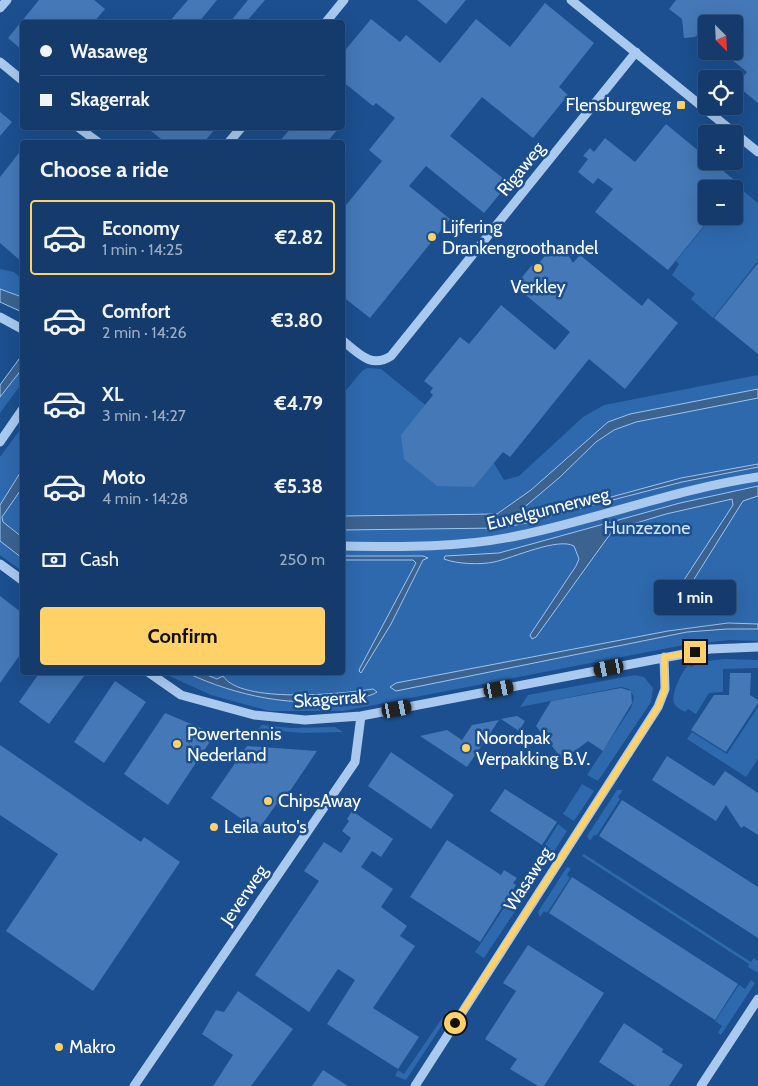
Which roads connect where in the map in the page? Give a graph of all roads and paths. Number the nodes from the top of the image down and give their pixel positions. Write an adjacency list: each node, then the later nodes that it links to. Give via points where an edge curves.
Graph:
1 (7, 0): 4 (street)
2 (344, 0): 5 (street)
3 (571, 0): 6 (street)
4 (0, 8)
5 (328, 20)
6 (636, 52): 13 (street); 16 (street, Rigaweg, via 391,356 380,361 369,360)
7 (0, 62): 8 (street)
8 (20, 78)
9 (83, 130): 11 (street)
10 (239, 130): 12 (street)
11 (95, 140)
12 (231, 140)
13 (758, 152)
14 (0, 317): 15 (street)
15 (20, 328)
16 (345, 342)
17 (20, 413): 18 (street)
18 (0, 442)
19 (758, 477): 20 (street, Euvelgunnerweg, via 642,501 503,539 453,544)
20 (345, 546)
21 (0, 564): 22 (street)
22 (20, 579)
23 (758, 647): 24 (street, Skagerrak, via 710,649)
24 (664, 657): 26 (street, Skagerrak); 29 (street, Wasaweg, via 665,689 658,707)
25 (152, 675): 26 (street, Skagerrak, via 181,695 254,715 305,720)
26 (361, 716): 28 (street, Jeverweg, via 355,762)
27 (758, 999): 30 (street)
28 (134, 1086)
29 (415, 1086)
30 (701, 1086)

